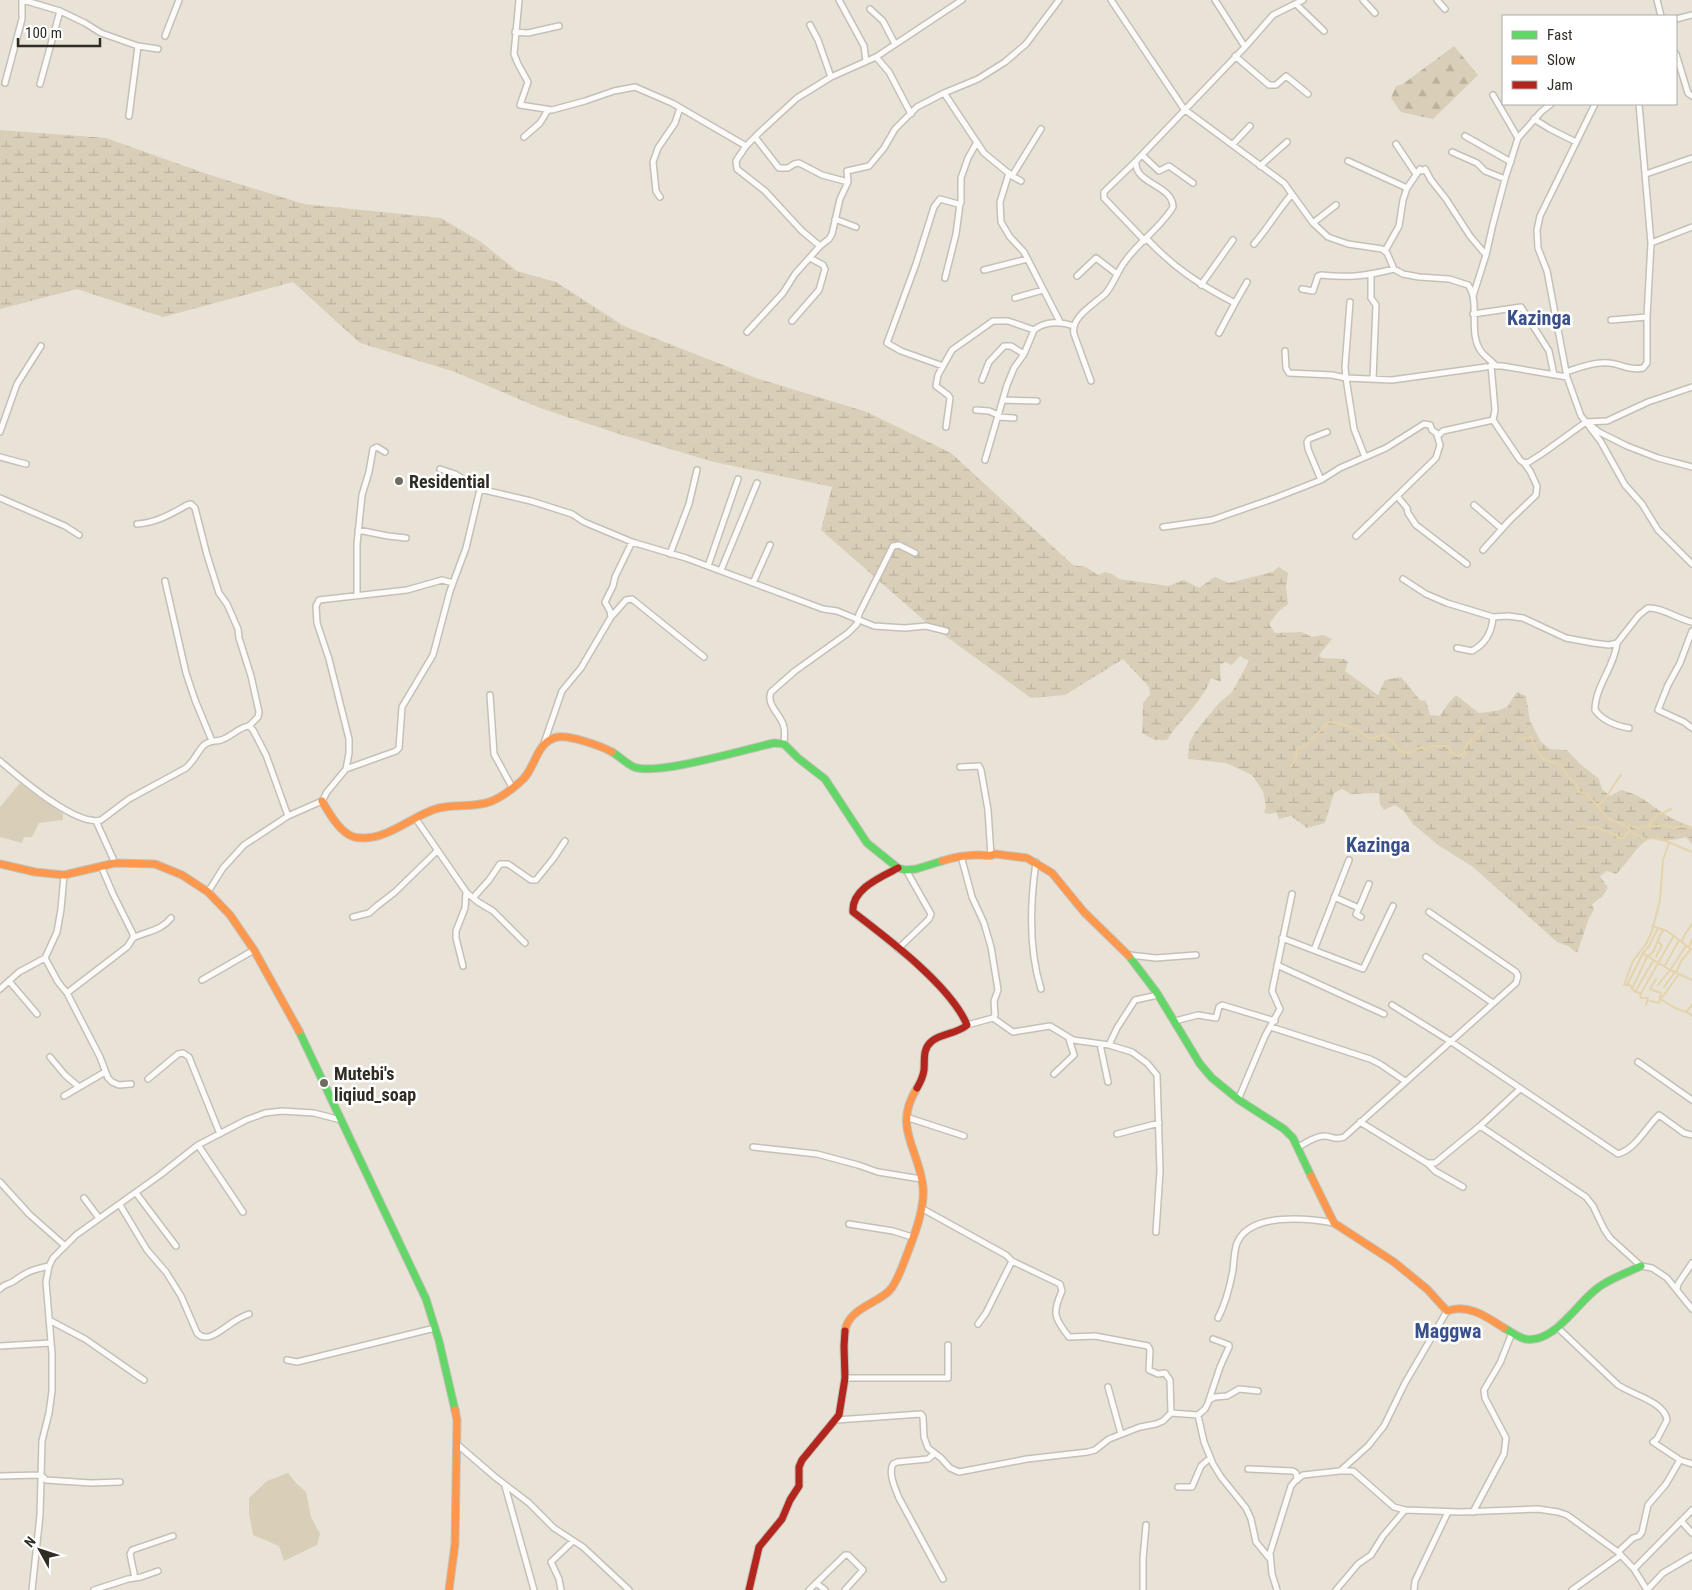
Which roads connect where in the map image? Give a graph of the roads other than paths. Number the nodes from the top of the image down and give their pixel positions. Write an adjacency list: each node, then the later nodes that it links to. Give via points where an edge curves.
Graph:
1 (23, 0): 16 (street); 35 (street, via 22,18)
2 (179, 0): 25 (street)
3 (519, 0): 24 (street)
4 (839, 0): 33 (street, via 864,46)
5 (962, 0): 26 (street)
6 (1059, 0): 37 (street, via 1026,44 1006,62 978,79)
7 (1111, 0): 45 (street)
8 (1215, 0): 28 (street)
9 (1303, 0): 13 (street)
10 (1363, 0): 17 (street)
11 (1437, 0): 15 (street)
12 (1657, 0): 18 (street)
13 (1296, 4): 23 (street); 28 (street, via 1270,18)
14 (870, 9): 26 (street, via 883,21)
15 (1445, 9)
16 (60, 11): 27 (street, via 101,33); 36 (street)
17 (1375, 13)
18 (1661, 15)
19 (1692, 15): 20 (street)
20 (1677, 19)
21 (810, 25): 34 (street)
22 (559, 26): 24 (street)
23 (1324, 31)
24 (516, 32): 46 (street, via 515,58 528,82 520,105)
25 (165, 36)
26 (895, 44): 31 (street)
27 (138, 46): 29 (street); 48 (street)
28 (1245, 47): 30 (street)
29 (158, 49)
30 (1235, 56): 38 (street, via 1269,85 1276,86 1286,76); 45 (street)
31 (876, 57): 33 (street); 47 (street, via 889,72)
32 (1677, 57): 40 (street, via 1688,93)
33 (866, 61): 34 (street)
34 (831, 77): 54 (street, via 797,98)
35 (5, 83)
36 (40, 84)
37 (944, 93): 47 (street, via 917,107); 56 (street)
38 (1308, 94)
39 (1493, 96): 55 (street)
40 (1692, 96)
41 (1550, 105): 49 (street)
42 (1594, 105): 58 (street)
43 (1640, 105): 70 (street)
44 (680, 108): 46 (street, via 635,87); 61 (street); 78 (street, via 653,162 656,191)
45 (1184, 109): 59 (street); 63 (street)
46 (548, 110): 53 (street, via 540,123)
47 (912, 114): 74 (street, via 895,129 869,166 847,171)
48 (129, 116)
49 (1534, 119): 55 (street); 58 (street)
50 (1250, 126): 59 (street)
51 (1041, 129): 71 (street)
52 (1465, 136): 67 (street)
53 (524, 137)
54 (755, 137): 61 (street); 74 (street, via 779,168 800,163 822,175)
55 (1518, 138): 67 (street)
56 (977, 142): 71 (street, via 989,158); 79 (street, via 961,178)
57 (1287, 142): 68 (street)
58 (1576, 142): 123 (street, via 1536,230)
59 (1233, 144): 68 (street)
60 (1396, 144): 69 (street)
61 (746, 146): 89 (street, via 736,161 737,169 765,191)
62 (1452, 152): 72 (street)
63 (1142, 155): 65 (street); 75 (street, via 1159,171 1169,166)
64 (1692, 158): 70 (street)
65 (1136, 161): 85 (street, via 1141,176 1168,195 1173,205); 85 (street, via 1104,192 1104,198)
66 (1348, 161): 76 (street)
67 (1511, 162): 72 (street)
68 (1260, 166): 77 (street, via 1284,183)
69 (1416, 174): 76 (street); 91 (street, via 1425,169)
70 (1646, 174): 87 (street)
71 (1011, 175): 73 (street); 93 (street, via 1000,202 1001,222)
72 (1505, 180): 91 (street)
73 (1021, 181)
74 (848, 182): 81 (street)
75 (1194, 183)
76 (1407, 188): 90 (street, via 1399,226)
77 (1292, 194): 82 (street); 88 (street)
78 (660, 197)
79 (960, 204): 99 (street); 120 (street, via 940,199 934,207 887,343)
80 (1336, 205): 82 (street)
81 (835, 219): 84 (street); 89 (street, via 829,240)
82 (1313, 223): 90 (street, via 1328,237 1340,242)
83 (1692, 227): 87 (street)
84 (856, 228)
85 (1146, 240): 96 (street, via 1127,258); 101 (street)
86 (1233, 240): 101 (street)
87 (1651, 243): 109 (street)
88 (1254, 244)
89 (820, 246): 92 (street)
90 (1385, 251): 94 (street)
91 (1486, 255): 104 (street)
92 (810, 258): 111 (street, via 825,269 819,290); 115 (street)
93 (1027, 259): 95 (street); 103 (street)
94 (1394, 269): 97 (street); 104 (street, via 1403,274 1463,283)
95 (984, 270)
96 (1117, 274): 98 (street, via 1096,258); 113 (street, via 1105,293 1075,321)
97 (1371, 275): 102 (street, via 1347,278 1321,275 1313,291); 125 (street, via 1372,298 1376,305)
98 (1077, 276)
99 (945, 278)
100 (1247, 282): 107 (street)
101 (1201, 285): 107 (street)
102 (1302, 289)
103 (1043, 290): 105 (street); 112 (street)
104 (1473, 296): 108 (street)
105 (1014, 298)
106 (1350, 302): 124 (street)
107 (1235, 303): 116 (street)
108 (1473, 314): 121 (street, via 1479,350); 122 (street, via 1521,307 1549,351)
109 (1647, 317): 110 (street); 123 (street, via 1647,363 1643,368 1624,368 1607,362 1586,366)
110 (1611, 320)
111 (792, 322)
112 (1060, 322): 113 (street); 114 (street)
113 (1074, 326): 127 (street)
114 (1034, 330): 119 (street); 120 (street, via 1008,321 993,321 952,350)
115 (747, 332)
116 (1220, 333)
117 (41, 346): 137 (street, via 17,384)
118 (1285, 351): 124 (street, via 1289,373)
119 (1024, 354): 126 (street, via 1011,346 1004,346 989,362); 129 (street, via 1014,368)
120 (943, 366): 136 (street, via 936,386 950,398)
121 (1493, 366): 122 (street); 125 (street, via 1392,380); 134 (street)
122 (1554, 375): 123 (street)
123 (1567, 375): 135 (street)
124 (1346, 378): 125 (street); 141 (street, via 1354,429)
125 (1373, 379)
126 (982, 380)
127 (1091, 382)
128 (1692, 387): 135 (street, via 1607,421)
129 (1003, 400): 130 (street); 132 (street)
130 (1037, 401)
131 (976, 410): 132 (street)
132 (998, 416): 133 (street); 143 (street)
133 (1014, 418)
134 (1493, 420): 139 (street, via 1443,431); 144 (street)
135 (1586, 422): 144 (street); 146 (street, via 1627,446); 169 (street, via 1658,530)
136 (946, 427)
137 (0, 432)
138 (1326, 432): 150 (street, via 1307,442)
139 (1439, 436): 141 (street, via 1430,425 1424,424 1386,448); 153 (street, via 1436,458)
140 (384, 452): 158 (street, via 377,447 373,449 362,494)
141 (1365, 456): 150 (street)
142 (0, 457): 145 (street)
143 (985, 460)
144 (1524, 463): 159 (street, via 1534,478 1537,492 1534,499)
145 (26, 464)
146 (1692, 467)
147 (440, 469): 152 (street, via 456,474)
148 (697, 470): 167 (street, via 689,504)
149 (738, 479): 170 (street)
150 (1322, 480): 157 (street, via 1212,520)
151 (757, 483): 171 (street)
152 (480, 489): 163 (street, via 572,514); 175 (street, via 466,548)
153 (1397, 496): 161 (street); 168 (street, via 1416,525)
154 (0, 498): 160 (street)
155 (1474, 504): 159 (street)
156 (137, 524): 187 (street, via 155,522 187,505 195,508 206,555 238,630 251,676 259,712)
157 (1163, 527)
158 (358, 530): 162 (street); 176 (street)
159 (1502, 530): 165 (street)
160 (79, 535)
161 (1356, 536)
162 (406, 538)
163 (632, 542): 167 (street); 177 (street, via 605,602)
164 (770, 545): 174 (street)
165 (1483, 550)
166 (915, 553): 179 (street, via 899,544 893,546 859,614)
167 (670, 554): 170 (street)
168 (1467, 564)
169 (1692, 564)
170 (708, 566): 171 (street)
171 (721, 570): 174 (street)
172 (1403, 580): 178 (street, via 1435,598)
173 (165, 581): 190 (street, via 186,673)
174 (753, 582): 179 (street)
175 (453, 583): 176 (street, via 442,580 407,590); 195 (street, via 433,655 402,707 399,748 396,752)
176 (357, 595): 195 (street, via 319,600 316,606 317,623 349,739)
177 (611, 617): 185 (street, via 626,600 632,600); 191 (street, via 581,668 562,691)
178 (1493, 617): 183 (street, via 1523,618 1574,640 1606,645); 184 (street, via 1489,634 1478,647 1472,651)
179 (859, 621): 181 (street, via 874,626 926,626); 192 (street, via 771,692 769,700 785,732)
180 (1692, 622): 183 (street, via 1648,608)
181 (946, 631)
182 (1692, 631): 189 (street, via 1658,710)
183 (1618, 643): 188 (street, via 1595,708 1606,720)
184 (1457, 648)
185 (704, 657)
186 (490, 695): 196 (street, via 494,754)
187 (250, 726): 190 (street, via 222,740); 198 (street, via 266,755)
188 (1629, 728)
189 (1692, 728)
190 (212, 741): 200 (street, via 186,768 129,799)
191 (544, 743): 192 (street, via 558,738 581,741 614,753 634,767 646,769 671,767 774,743); 196 (street, via 528,774)
192 (784, 744): 210 (street, via 825,779 867,843)
193 (0, 761): 200 (street, via 53,803)
194 (960, 767): 204 (street, via 979,766 981,770)
195 (346, 768): 197 (street)
196 (512, 787): 199 (street, via 491,801 438,808)
197 (322, 801): 198 (street); 199 (street, via 346,831 358,838 392,830)
198 (288, 816): 215 (street, via 244,845 223,868)
199 (416, 819): 202 (street)
200 (96, 822): 207 (street)
201 (565, 841): 218 (street, via 536,880 502,863)
202 (437, 851): 214 (street); 221 (street, via 378,906 369,913)
203 (961, 856): 204 (street); 211 (street); 245 (street, via 991,947 998,990)
204 (991, 856): 206 (street, via 1014,856)
205 (1349, 860): 217 (street)
206 (1036, 862): 229 (street, via 1052,873 1084,912); 238 (street, via 1031,906)
207 (115, 863): 209 (street); 215 (street, via 165,867)
208 (0, 864): 212 (street)
209 (101, 866): 212 (street); 223 (street)
210 (898, 868): 211 (street); 226 (street, via 855,896 852,904 853,912)
211 (906, 870): 226 (street, via 931,914)
212 (64, 875): 232 (street, via 57,932)
213 (1369, 884): 217 (street, via 1358,914)
214 (466, 891): 218 (street); 234 (street, via 465,908 456,931)
215 (208, 892): 227 (street, via 230,915)
216 (1292, 894): 224 (street)
217 (1334, 897): 228 (street)
218 (474, 898): 225 (street, via 493,911)
219 (1393, 906): 228 (street, via 1363,969)
220 (1430, 912): 241 (street, via 1518,974 1516,983)
221 (353, 917)
222 (170, 918): 223 (street, via 157,930)
223 (134, 938): 239 (street, via 127,947)
224 (1282, 938): 228 (street); 233 (street)
225 (524, 943)
226 (898, 949): 248 (street, via 946,993 964,1015)
227 (254, 950): 235 (street); 268 (street, via 287,1008)
228 (1314, 950)
229 (1129, 954): 230 (street, via 1156,958); 240 (street)
230 (1196, 955)
231 (1426, 957): 241 (street)
232 (45, 958): 236 (street, via 29,965); 239 (street)
233 (1277, 965): 244 (street); 247 (street, via 1272,991 1280,1009)
234 (463, 966)
235 (202, 980)
236 (9, 981): 237 (street); 243 (street)
237 (0, 988)
238 (1040, 989)
239 (67, 993): 256 (street)
240 (1158, 995): 246 (street); 253 (street, via 1135,1000)
241 (1493, 1003): 251 (street)
242 (1392, 1005): 251 (street)
243 (37, 1014)
244 (1384, 1014)
245 (993, 1018): 248 (street); 250 (street, via 1014,1032 1053,1026)
246 (1175, 1021): 247 (street, via 1198,1016 1216,1018 1222,1005); 265 (street, via 1200,1064)
247 (1274, 1021): 249 (street)
248 (967, 1024): 267 (street, via 963,1029 928,1045 923,1076 908,1103)
249 (1271, 1027): 259 (street, via 1370,1059); 265 (street)
250 (1069, 1039): 252 (street); 257 (street, via 1074,1056)
251 (1450, 1041): 259 (street); 263 (street)
252 (1100, 1044): 253 (street); 260 (street)
253 (1109, 1045): 270 (street, via 1136,1055 1156,1072)
254 (50, 1057): 262 (street)
255 (1638, 1062): 266 (street)
256 (105, 1072): 261 (street, via 118,1085); 262 (street)
257 (1054, 1074)
258 (148, 1079): 272 (street, via 178,1054 189,1056)
259 (1405, 1081): 269 (street)
260 (1108, 1082)
261 (131, 1084)
262 (79, 1087): 264 (street)
263 (1520, 1089): 271 (street); 274 (street, via 1618,1154 1638,1141 1659,1115)
264 (64, 1096)
265 (1238, 1100): 278 (street, via 1284,1129)
266 (1692, 1100)
267 (906, 1117): 275 (street); 280 (street)
268 (341, 1120): 272 (street, via 282,1111 265,1113); 307 (street, via 426,1299)
269 (1360, 1122): 278 (street, via 1344,1137 1320,1136); 279 (street)
270 (1160, 1123): 273 (street); 291 (street)
271 (1480, 1126): 279 (street, via 1438,1162); 298 (street, via 1586,1198 1610,1238)
272 (220, 1134): 276 (street)
273 (1116, 1134)
274 (1692, 1135)
275 (964, 1136)
276 (198, 1146): 283 (street); 287 (street)
277 (753, 1147): 280 (street, via 817,1154 878,1172)
278 (1298, 1147): 289 (street)
279 (1427, 1163): 282 (street)
280 (921, 1179): 286 (street)
281 (0, 1182): 293 (street)
282 (1463, 1187)
283 (136, 1193): 285 (street); 294 (street)
284 (84, 1198): 288 (street)
285 (120, 1205): 288 (street); 303 (street, via 147,1250 181,1296 200,1337 215,1334)
286 (921, 1208): 292 (street); 295 (street)
287 (243, 1212)
288 (99, 1218): 293 (street)
289 (1334, 1223): 302 (street, via 1394,1262 1427,1289); 304 (street, via 1268,1221 1246,1232 1237,1243 1226,1300)
290 (848, 1224): 292 (street)
291 (1156, 1232)
292 (912, 1237): 315 (street, via 903,1267 892,1287 859,1310 846,1325)
293 (64, 1245): 297 (street)
294 (176, 1246)
295 (1012, 1261): 306 (street); 320 (street, via 1060,1284 1062,1291 1055,1311 1069,1337 1096,1336 1148,1346 1149,1370 1164,1373 1170,1380)
296 (1692, 1263): 300 (street)
297 (49, 1266): 299 (street, via 30,1270); 305 (street, via 46,1282)
298 (1641, 1266): 300 (street, via 1668,1278); 308 (street, via 1600,1286)
299 (0, 1289)
300 (1677, 1289): 301 (street)
301 (1692, 1309)
302 (1447, 1311): 309 (street, via 1452,1307 1475,1311); 331 (street, via 1384,1426 1368,1446)
303 (249, 1314)
304 (1218, 1318)
305 (49, 1320): 311 (street); 316 (street, via 85,1339)
306 (978, 1324)
307 (435, 1328): 314 (street, via 297,1362); 324 (street, via 456,1413)
308 (1558, 1328): 309 (street, via 1530,1339); 328 (street, via 1618,1385 1654,1402 1664,1411 1667,1420 1653,1442)
309 (1512, 1333): 341 (street, via 1484,1390 1506,1438 1504,1454)
310 (1213, 1340): 319 (street, via 1229,1348)
311 (50, 1343): 313 (street); 332 (street, via 52,1391 42,1441)
312 (948, 1345): 315 (street, via 948,1378)
313 (0, 1346)
314 (287, 1360)
315 (845, 1378): 322 (street, via 841,1409)
316 (144, 1380)
317 (1108, 1387): 323 (street)
318 (1258, 1391): 319 (street, via 1239,1389 1227,1396)
319 (1208, 1400): 321 (street)
320 (1171, 1413): 321 (street); 323 (street, via 1163,1421)
321 (1198, 1415): 326 (street)
322 (836, 1420): 325 (street, via 920,1414 924,1418 926,1446); 361 (street, via 802,1460 799,1486 782,1519 759,1547)
323 (1121, 1434): 325 (street, via 1088,1452 959,1472)
324 (458, 1445): 336 (street); 357 (street, via 455,1544)
325 (934, 1454): 353 (street, via 928,1459 898,1462 891,1468 899,1498)
326 (1210, 1458): 337 (street, via 1201,1466 1192,1487); 349 (street, via 1246,1508 1256,1542)
327 (1692, 1458): 328 (street)
328 (1680, 1460): 329 (street); 347 (street, via 1648,1505 1640,1536 1633,1538)
329 (1692, 1464)
330 (1248, 1469): 334 (street, via 1293,1471)
331 (1340, 1471): 334 (street, via 1303,1475); 338 (street, via 1353,1471 1394,1507)
332 (41, 1475): 333 (street); 335 (street, via 46,1480); 355 (street)
333 (0, 1476)
334 (1297, 1480): 349 (street, via 1291,1486)
335 (120, 1482)
336 (505, 1485): 346 (street); 358 (street)
337 (1178, 1487)
338 (1405, 1510): 340 (street); 367 (street, via 1371,1555 1358,1564)
339 (1692, 1510): 342 (street)
340 (1448, 1512): 341 (street); 368 (street)
341 (1473, 1512): 347 (street, via 1529,1509 1558,1512 1576,1521)
342 (1681, 1521): 344 (street); 350 (street)
343 (1146, 1525): 365 (street)
344 (1692, 1533)
345 (173, 1536): 352 (street, via 132,1550)
346 (573, 1541): 359 (street, via 552,1561); 360 (street)
347 (1620, 1554): 350 (street); 369 (street)
348 (1692, 1556): 370 (street, via 1663,1574)
349 (1270, 1559): 366 (street)
350 (1634, 1569): 370 (street)
351 (158, 1571): 352 (street)
352 (135, 1578): 356 (street)
353 (943, 1579)
354 (816, 1583): 362 (street); 363 (street); 364 (street, via 841,1557 848,1555 863,1570)
355 (32, 1590)
356 (94, 1590)
357 (449, 1590)
358 (534, 1590)
359 (562, 1590)
360 (629, 1590)
361 (749, 1590)
362 (809, 1590)
363 (825, 1590)
364 (845, 1590)
365 (1143, 1590)
366 (1277, 1590)
367 (1336, 1590)
368 (1414, 1590)
369 (1572, 1590)
370 (1647, 1590)

